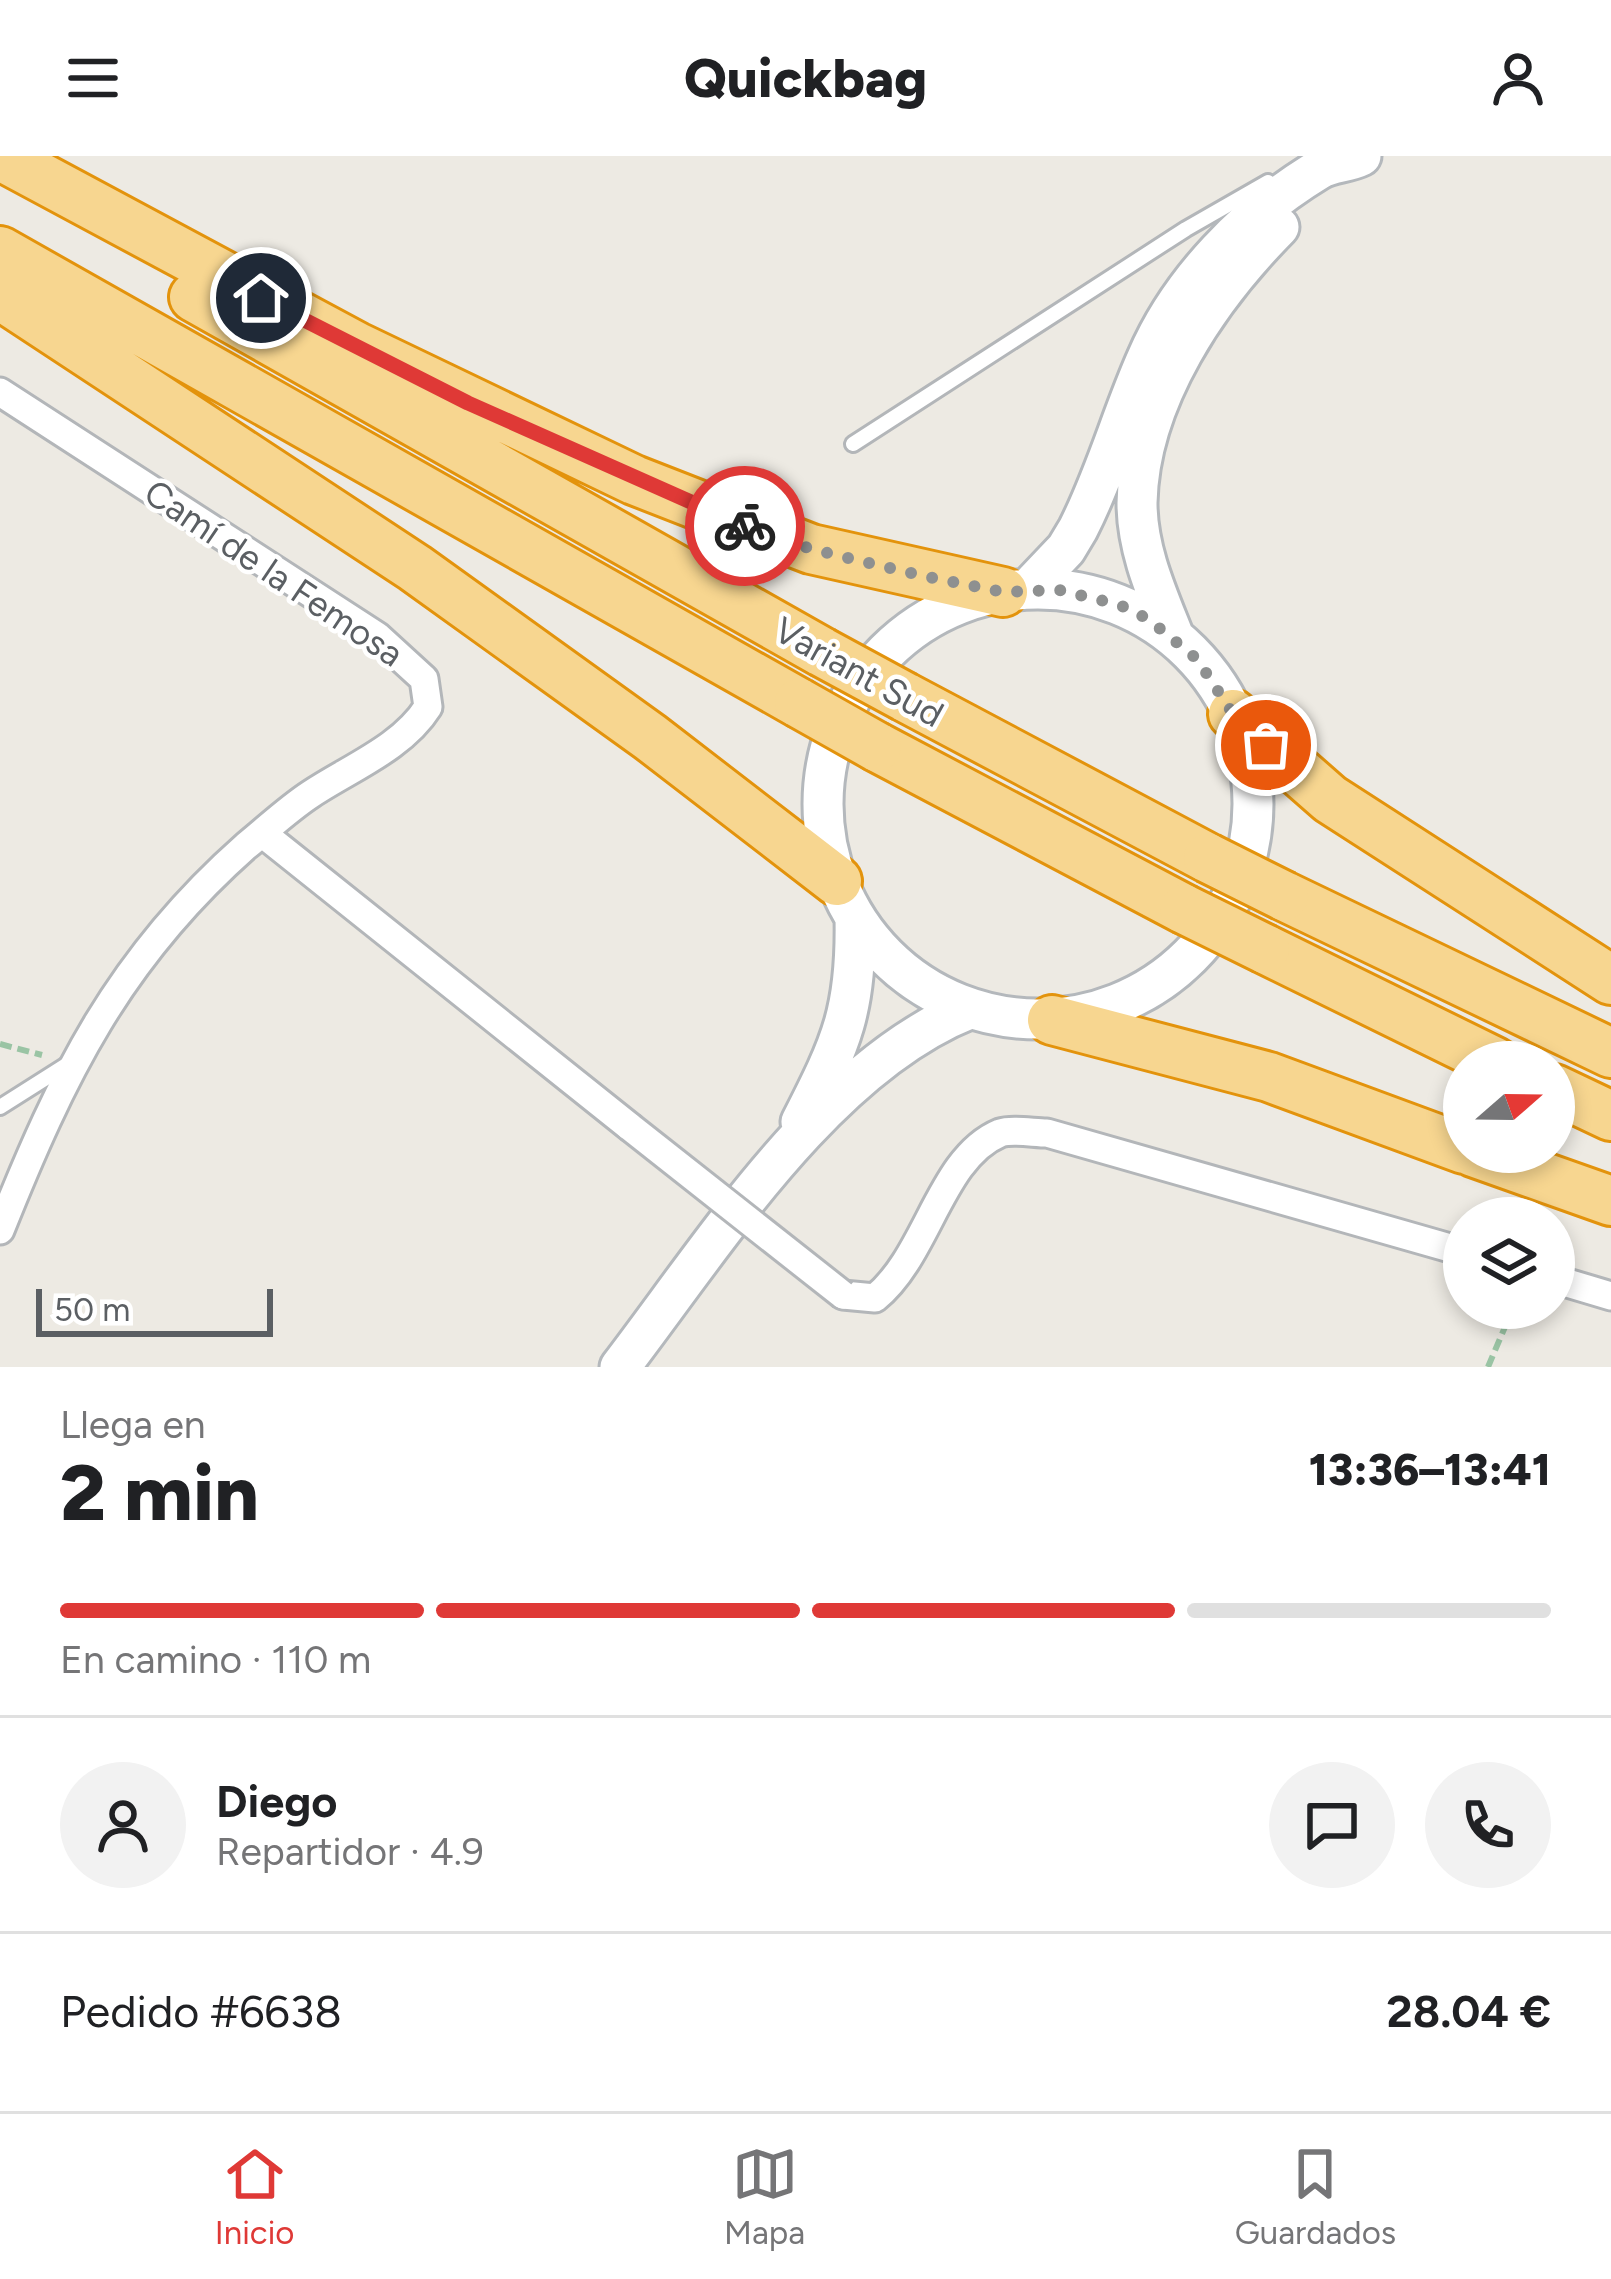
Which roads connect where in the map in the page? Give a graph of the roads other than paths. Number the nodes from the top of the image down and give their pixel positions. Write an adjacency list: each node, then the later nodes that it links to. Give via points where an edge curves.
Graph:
1 (1, 156): 10 (highway, via 356,347 651,488 811,549)
2 (1345, 161): 4 (main road); 9 (main road, via 1216,303 1162,396)
3 (0, 186): 19 (highway, Variant Sud, bridge, via 904,698 1284,896)
4 (1197, 248): 8 (lane); 9 (main road, via 1197,301 1149,390); 10 (main road, via 1078,529)
5 (0, 251): 18 (highway, Variant Sud, bridge, via 878,747)
6 (0, 295): 14 (highway, via 415,568 650,737)
7 (0, 392): 13 (street, Camí de la Femosa, via 317,595 424,679 428,707 415,728)
8 (853, 444)
9 (1143, 457): 11 (main road, via 1139,530)
10 (1016, 590): 11 (main road, via 1105,600); 14 (main road, via 921,623 859,684 834,737 823,794)
11 (1174, 637): 12 (main road)
12 (1233, 714): 15 (highway, via 1330,800); 17 (main road, via 1254,807 1243,871 1223,915 1195,953 1144,993)
13 (262, 833): 20 (street, Camí de la Femosa, via 171,922); 29 (street, bridge, via 843,1295 874,1298 900,1278 956,1168 1001,1132 1048,1133)
14 (846, 899): 16 (main road, via 904,972); 25 (main road, via 853,979 844,1036)
15 (1611, 980)
16 (969, 1009): 17 (main road); 25 (main road, via 898,1044)
17 (1052, 1020): 24 (highway, via 1269,1077)
18 (1453, 1041)
19 (1611, 1053)
20 (72, 1061): 22 (lane); 28 (street, Camí de la Femosa)
21 (1575, 1099): 23 (highway)
22 (0, 1107)
23 (1611, 1115)
24 (1443, 1141)
25 (786, 1151): 32 (main road)
26 (1531, 1173): 27 (highway)
27 (1611, 1202)
28 (0, 1230)
29 (1443, 1246)
30 (1575, 1285): 31 (street)
31 (1611, 1296)
32 (620, 1367)

